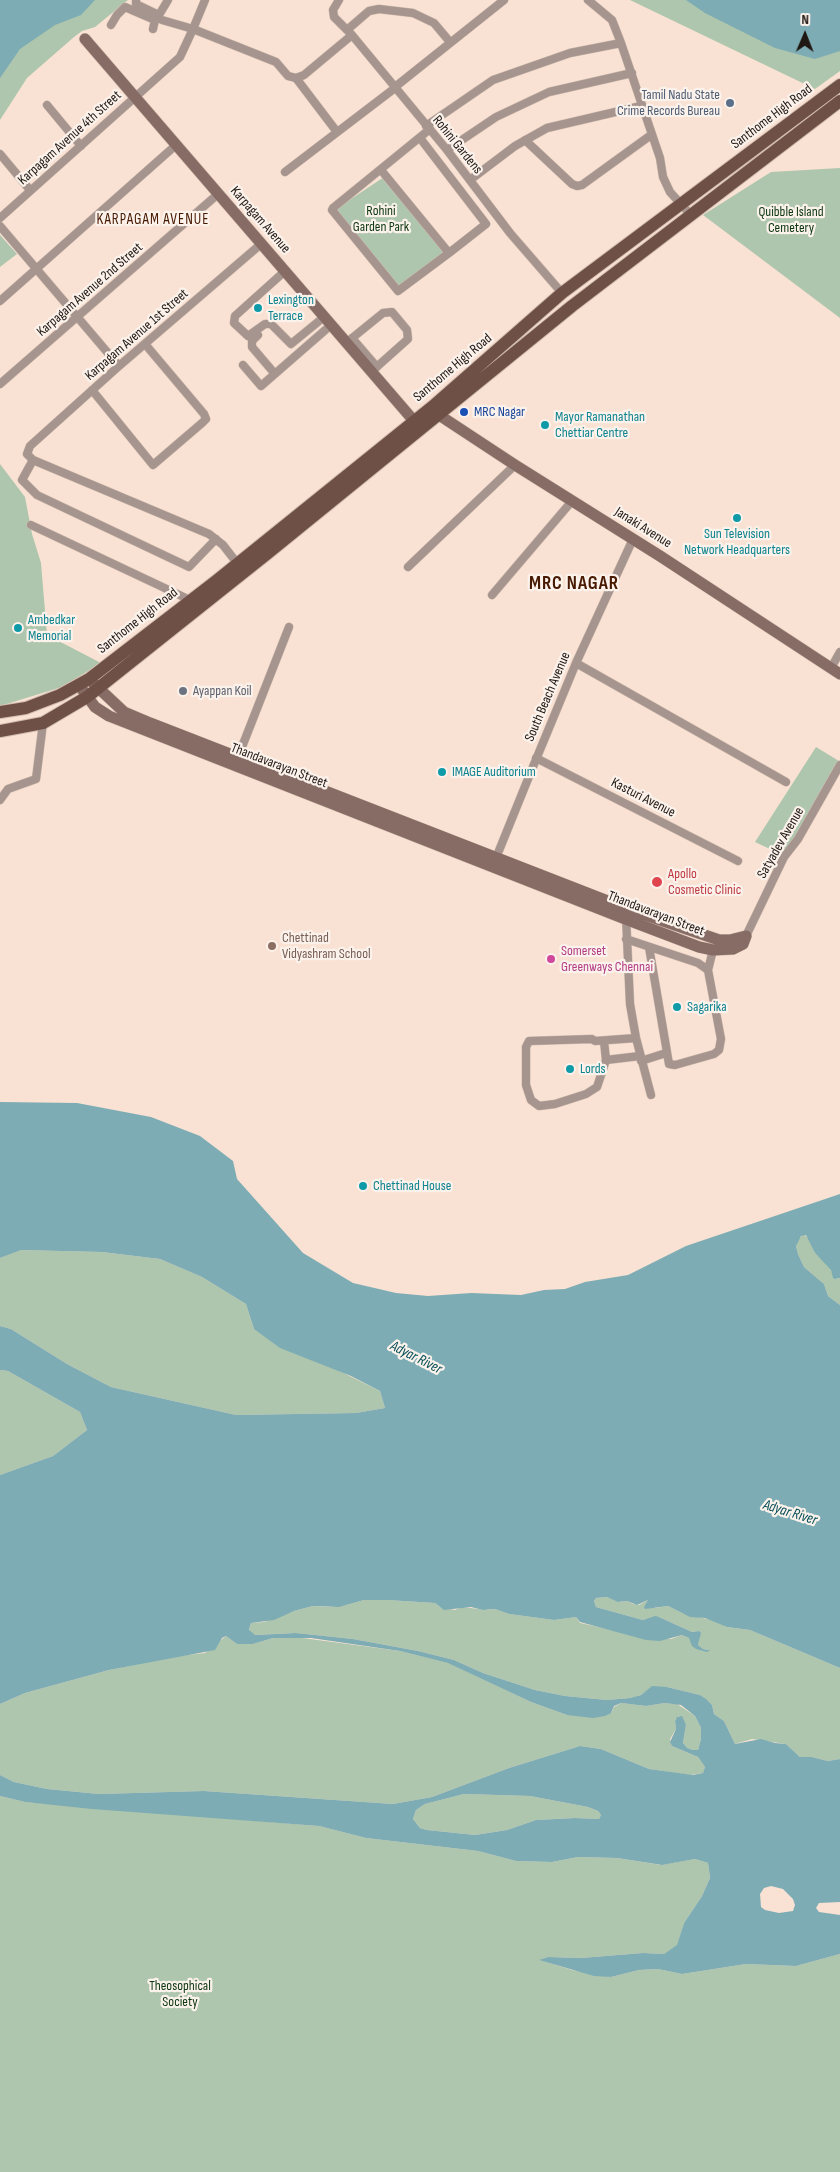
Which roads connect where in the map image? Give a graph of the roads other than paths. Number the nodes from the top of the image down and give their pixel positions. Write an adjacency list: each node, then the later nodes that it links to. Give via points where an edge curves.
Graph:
1 (136, 0): 7 (street, via 136,4)
2 (168, 0): 7 (street)
3 (205, 0): 9 (street, Karpagam Avenue 4th Street)
4 (339, 0): 10 (street, Rohini Gardens, via 332,14)
5 (504, 0): 12 (street)
6 (588, 0): 13 (street, via 612,20)
7 (158, 22): 8 (street, via 125,7); 9 (street)
8 (111, 25)
9 (193, 29): 15 (street, via 276,62 288,76); 18 (street, Karpagam Avenue 4th Street, via 180,56)
10 (349, 32): 12 (street, via 369,11 387,10 413,13 434,23); 15 (street, via 304,75); 17 (street, Rohini Gardens)
11 (85, 40): 18 (street, Karpagam Avenue)
12 (450, 42): 17 (street)
13 (621, 43): 14 (street); 23 (street, via 570,53 493,80)
14 (632, 73): 21 (street); 30 (street, via 549,92 496,117)
15 (296, 78): 24 (street)
16 (840, 85): 22 (main road, Santhome High Road)
17 (395, 87): 23 (street, Rohini Gardens); 24 (street)
18 (134, 97): 28 (street, Karpagam Avenue); 29 (street, Karpagam Avenue 4th Street)
19 (840, 101): 22 (main road, Santhome High Road)
20 (47, 105): 29 (street)
21 (641, 106): 25 (street); 27 (street, via 547,128)
22 (821, 107): 37 (main road, Santhome High Road); 38 (main road, Santhome High Road)
23 (428, 128): 26 (street); 30 (street, Rohini Gardens)
24 (337, 132): 33 (street)
25 (651, 135): 27 (street, via 577,186); 37 (street, via 663,177)
26 (420, 138): 32 (street); 42 (street, via 486,224)
27 (525, 140): 34 (street)
28 (176, 145): 36 (street, Karpagam Avenue); 43 (street)
29 (80, 146): 35 (street, Karpagam Avenue 4th Street)
30 (447, 150): 34 (street, Rohini Gardens)
31 (0, 154): 35 (street)
32 (381, 170): 42 (street); 42 (street, via 332,210 395,290 399,291)
33 (285, 172)
34 (470, 180): 45 (street, Rohini Gardens)
35 (30, 190): 39 (street, Karpagam Avenue 4th Street)
36 (218, 194): 41 (street, Karpagam Avenue); 47 (street, Karpagam Avenue 2nd Street)
37 (680, 203): 38 (street); 45 (main road, Santhome High Road)
38 (690, 214): 58 (main road, Santhome High Road)
39 (0, 218)
40 (0, 226): 43 (street)
41 (261, 244): 44 (street, Karpagam Avenue); 50 (street, Karpagam Avenue 1st Street)
42 (449, 253)
43 (36, 270): 46 (street); 47 (street)
44 (285, 271): 48 (street, Karpagam Avenue); 48 (street, via 235,316 234,323 248,336 265,324 271,324 291,344)
45 (562, 293): 58 (main road, Santhome High Road)
46 (0, 301)
47 (78, 318): 53 (street); 56 (street, Karpagam Avenue 2nd Street)
48 (327, 321): 49 (street, Karpagam Avenue); 51 (street)
49 (349, 340): 54 (street, Karpagam Avenue); 54 (street, via 383,313 392,312 407,330 408,339)
50 (145, 344): 53 (street, Karpagam Avenue 1st Street); 57 (street, via 204,414 206,419 202,423 153,465)
51 (294, 357): 55 (street); 55 (street, via 270,329 265,328 252,341 252,347)
52 (243, 365): 55 (street, via 261,386)
53 (119, 366): 57 (street, Karpagam Avenue 1st Street)
54 (374, 369): 59 (street, Karpagam Avenue)
55 (275, 374)
56 (0, 384)
57 (92, 390): 60 (street, Karpagam Avenue 1st Street, via 30,446 27,454)
58 (435, 411): 59 (main road, Santhome High Road); 61 (street, Janaki Avenue)
59 (417, 425): 66 (main road, Santhome High Road); 75 (main road, Santhome High Road)
60 (34, 460): 64 (street); 64 (street, via 22,480 36,495 189,567)
61 (515, 466): 62 (street, Janaki Avenue); 67 (street)
62 (572, 502): 65 (street, Janaki Avenue); 68 (street)
63 (31, 525): 69 (street)
64 (216, 539): 66 (street)
65 (633, 539): 72 (street, South Beach Avenue); 73 (street, Janaki Avenue)
66 (237, 563): 69 (main road, Santhome High Road)
67 (408, 567)
68 (492, 595)
69 (190, 600): 74 (main road, Santhome High Road)
70 (289, 628): 80 (street)
71 (840, 652): 73 (street)
72 (576, 663): 81 (street, South Beach Avenue); 83 (street)
73 (835, 671)
74 (84, 682): 75 (street, Thandavarayan Street); 76 (street, Thandavarayan Street); 77 (main road, Santhome High Road, via 26,708)
75 (98, 689): 76 (main road, Santhome High Road); 80 (street, Thandavarayan Street, via 124,712)
76 (87, 697): 78 (main road, Santhome High Road); 85 (street, Thandavarayan Street, via 108,716)
77 (0, 712)
78 (43, 723): 79 (main road); 84 (street, via 36,779 8,789)
79 (0, 731)
80 (238, 757): 85 (street, Thandavarayan Street)
81 (536, 758): 86 (street, Kasturi Avenue); 87 (street, South Beach Avenue)
82 (840, 765): 89 (street, Satyadev Avenue, via 798,839 784,857)
83 (786, 782)
84 (0, 800)
85 (339, 801): 87 (street, Thandavarayan Street)
86 (738, 861)
87 (497, 863): 88 (street, Thandavarayan Street)
88 (626, 914): 89 (street, Thandavarayan Street, via 719,940); 90 (street); 92 (street, Thandavarayan Street, via 699,947)
89 (746, 936): 92 (street, Thandavarayan Street, via 743,944)
90 (626, 939): 91 (street); 94 (street, via 630,1004)
91 (648, 947): 93 (street, via 698,963); 96 (street)
92 (713, 950): 93 (street)
93 (708, 970): 96 (street, via 721,1039 719,1050 671,1065)
94 (636, 1038): 95 (street); 97 (street)
95 (604, 1041): 98 (street); 98 (street, via 529,1041 526,1047 526,1085 531,1100 539,1106 586,1094 597,1087)
96 (666, 1053): 97 (street)
97 (641, 1059): 98 (street); 99 (street)
98 (606, 1060)
99 (651, 1096)

